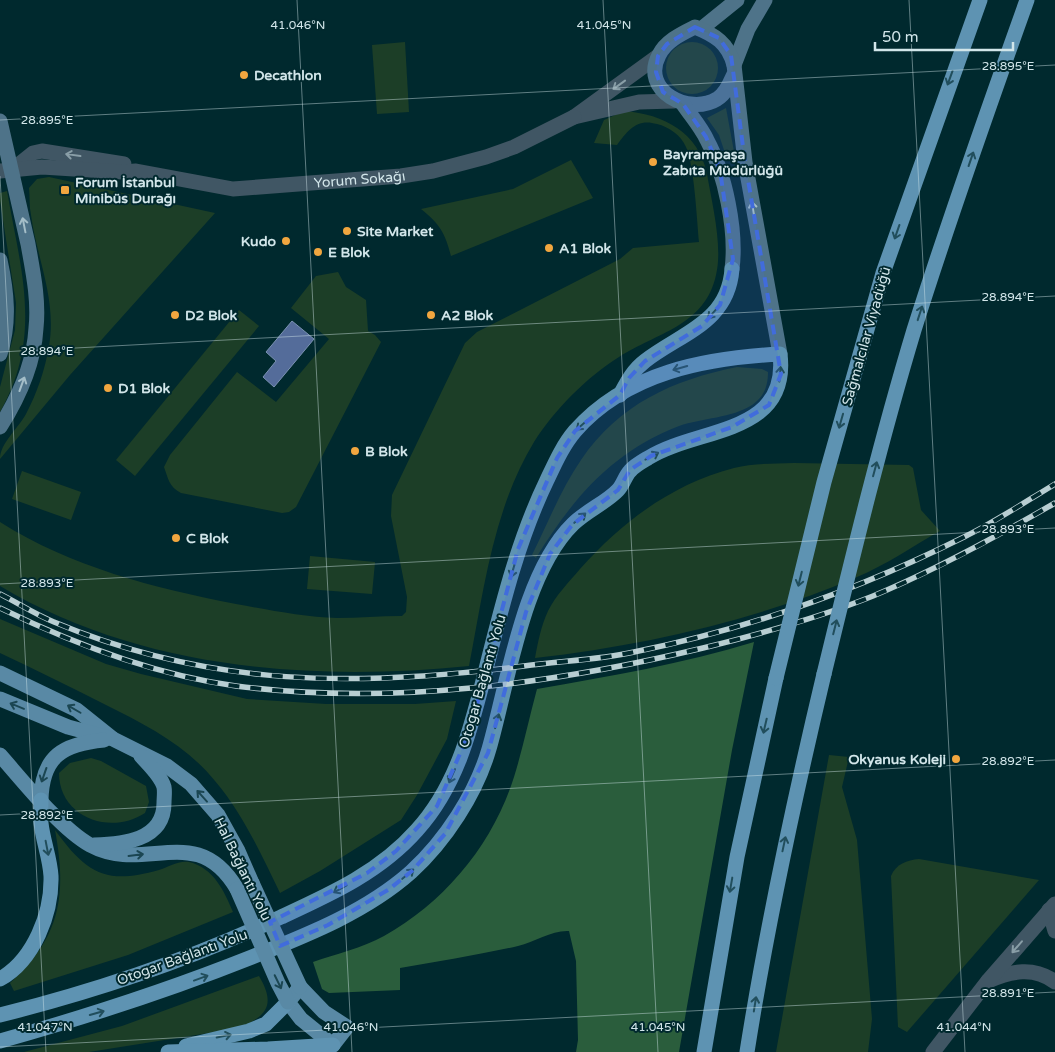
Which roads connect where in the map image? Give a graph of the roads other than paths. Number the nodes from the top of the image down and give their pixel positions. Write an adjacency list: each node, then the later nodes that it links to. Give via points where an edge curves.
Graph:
1 (737, 0): 5 (main road)
2 (765, 0): 7 (main road, via 748,29)
3 (980, 0): 36 (highway, Sağmalcılar Viyadüğü, one-way to 36, bridge, via 883,274 824,482 737,856)
4 (1027, 0): 37 (highway, one-way to 4, bridge, via 770,915 824,674 873,478 914,330)
5 (701, 29): 6 (main road, via 695,27 681,34); 7 (main road, via 724,43)
6 (658, 56): 8 (main road, via 656,72 662,92); 9 (street, Yorum Sokağı, one-way to 9)
7 (734, 69): 8 (main road, via 718,99 693,106); 15 (main road, one-way to 7, via 745,162)
8 (679, 103): 9 (street, Yorum Sokağı, via 639,102); 13 (main road, via 706,137 720,170 728,212)
9 (574, 117): 11 (street, Yorum Sokağı, via 486,158 401,176 233,189 136,171 56,167)
10 (0, 121): 11 (main road)
11 (6, 170): 17 (main road, one-way to 11, via 15,404 32,356 37,299)
12 (0, 260): 14 (main road, via 7,306)
13 (732, 269): 16 (highway, one-way to 16, via 720,305 688,336 645,361 629,378)
14 (0, 354)
15 (780, 354): 16 (highway, one-way to 16, via 720,359 678,368); 33 (highway, Otogar Bağlantı Yolu, one-way to 15, via 155,994 295,940 361,906 412,871 445,834 488,754 526,612 550,554 572,525 618,490 630,470 651,456 732,427 769,405 778,389)
16 (620, 395): 32 (highway, Otogar Bağlantı Yolu, one-way to 32, via 575,431 557,458 518,549 470,731 452,778 437,806 396,851 339,891 233,940 80,993)
17 (0, 427)
18 (0, 672): 20 (main road, one-way to 18, via 77,710)
19 (0, 699): 20 (main road, Hal Bağlantı Yolu, one-way to 19, via 68,727)
20 (113, 738): 21 (main road, Hal Bağlantı Yolu); 23 (main road, one-way to 23, via 80,742 60,753 47,766 41,784)
21 (135, 748): 24 (main road, via 164,787 164,812 148,836 121,843); 30 (main road, Hal Bağlantı Yolu, one-way to 21, bridge, via 228,831 191,784)
22 (0, 755): 23 (main road)
23 (41, 800): 24 (main road); 27 (highway, one-way to 27, via 41,823 51,876 46,912 34,943 22,960)
24 (90, 845): 31 (main road, Hal Bağlantı Yolu, one-way to 31, bridge, via 127,856 197,854 212,860 227,872 237,889)
25 (1052, 907): 26 (street); 28 (street, one-way to 28)
26 (1055, 931)
27 (0, 979)
28 (987, 982): 29 (street, via 1002,975 1034,971); 38 (street)
29 (1055, 982)
30 (300, 987): 31 (main road); 34 (main road, Hal Bağlantı Yolu, via 324,1012 348,1027)
31 (288, 1002): 34 (main road, Hal Bağlantı Yolu, via 301,1019); 35 (highway, one-way to 31, via 266,1024)
32 (0, 1015)
33 (0, 1041)
34 (333, 1045): 35 (highway)
35 (173, 1051)
36 (704, 1052)
37 (747, 1052)
38 (933, 1052)

